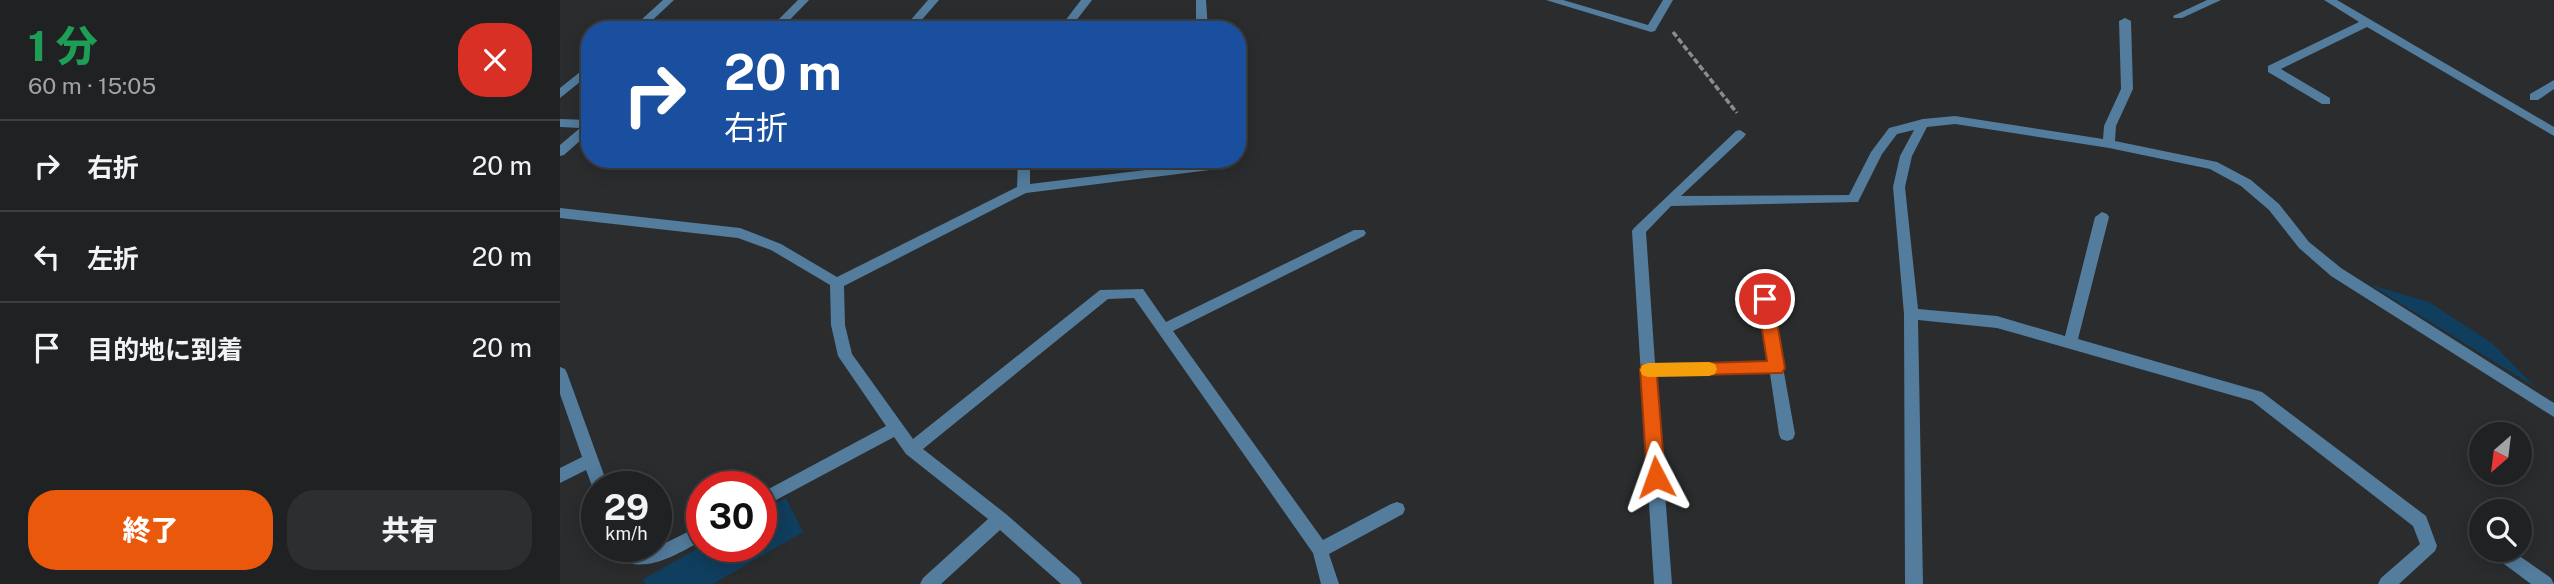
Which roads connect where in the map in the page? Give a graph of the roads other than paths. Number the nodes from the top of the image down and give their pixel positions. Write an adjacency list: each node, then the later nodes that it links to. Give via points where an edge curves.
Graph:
1 (669, 0): 11 (street)
2 (804, 0): 12 (street)
3 (934, 0): 13 (street)
4 (1087, 0): 14 (street)
5 (1201, 0): 15 (street)
6 (1551, 0): 7 (street, via 1651,29)
7 (1668, 0)
8 (2216, 0): 10 (street)
9 (2329, 0): 17 (street)
10 (2178, 16)
11 (645, 21)
12 (782, 21)
13 (916, 21)
14 (1070, 21)
15 (1202, 21)
16 (2125, 21): 29 (street, via 2127,89 2110,126)
17 (2368, 22): 22 (street, via 2272,69); 27 (street)
18 (581, 76): 20 (street)
19 (2554, 84): 21 (street)
20 (560, 94)
21 (2535, 97)
22 (2326, 102)
23 (560, 123): 25 (street)
24 (1923, 123): 29 (street, via 1955,120); 34 (street, via 1893,131 1853,199); 40 (street, via 1906,156 1899,187)
25 (581, 124)
26 (581, 132): 30 (street)
27 (2554, 132)
28 (1740, 134): 34 (street)
29 (2109, 144): 46 (street, via 2213,166 2246,183 2336,272)
30 (560, 152)
31 (1024, 168): 33 (street)
32 (1194, 168): 33 (street)
33 (1023, 189): 39 (street)
34 (1668, 201): 44 (street, via 1639,231)
35 (560, 213): 39 (street, via 740,233 776,247)
36 (2102, 217): 42 (street)
37 (1359, 233): 41 (street)
38 (1761, 276): 43 (street)
39 (837, 283): 47 (street, via 838,325 845,356)
40 (1911, 314): 42 (street, via 1997,322); 62 (street)
41 (1166, 329): 49 (street, via 1138,293 1105,294); 56 (street)
42 (2070, 343): 63 (street, via 2257,396 2420,521 2429,546)
43 (1776, 368): 44 (street); 48 (street)
44 (1648, 369): 61 (street)
45 (560, 373): 50 (street)
46 (2554, 411)
47 (896, 428): 49 (street); 53 (street)
48 (1787, 434)
49 (912, 449): 55 (street)
50 (591, 460): 51 (street); 52 (street)
51 (595, 471)
52 (560, 476)
53 (777, 492)
54 (1397, 509): 56 (street)
55 (1000, 519): 58 (street); 59 (street)
56 (1320, 550): 60 (street)
57 (2515, 562): 64 (street)
58 (929, 584)
59 (1073, 584)
60 (1330, 584)
61 (1663, 584)
62 (1914, 584)
63 (2386, 584)
64 (2545, 584)

